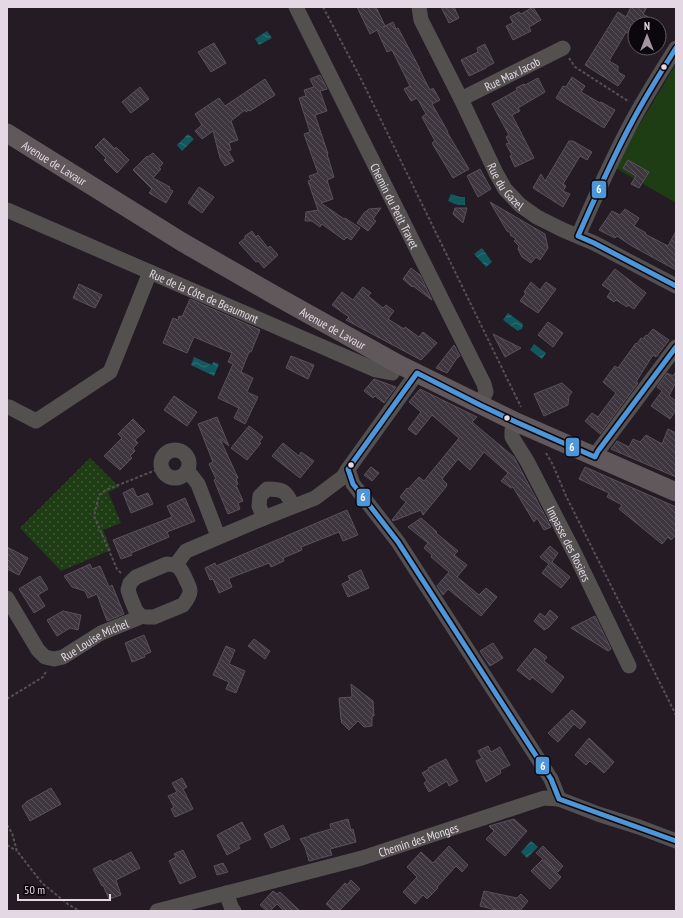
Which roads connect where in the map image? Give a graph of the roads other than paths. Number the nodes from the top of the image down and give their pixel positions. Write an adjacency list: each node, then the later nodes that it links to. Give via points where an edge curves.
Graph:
1 (296, 7): 14 (street, Chemin du Petit Travet, via 484,384 486,392)
2 (419, 7): 5 (street, Rue du Gazel, via 421,20)
3 (563, 48): 5 (street, Rue Max Jacob)
4 (676, 48): 8 (street, via 613,158)
5 (461, 99): 8 (street, Rue du Gazel, via 505,189 520,205 537,217)
6 (7, 133): 12 (main road, Avenue de Lavaur, via 182,242)
7 (11, 216): 9 (street, Rue de la Côte de Beaumont)
8 (578, 236): 10 (street, Rue du Gazel)
9 (150, 272): 12 (street, Rue de la Côte de Beaumont, via 376,370 392,373); 15 (street, via 110,372 36,421)
10 (676, 286)
11 (676, 347): 17 (street)
12 (398, 364): 13 (main road, Avenue de Lavaur)
13 (417, 374): 14 (main road, Avenue de Lavaur); 18 (street)
14 (480, 405): 16 (main road, Avenue de Lavaur)
15 (9, 408)
16 (518, 415): 17 (main road, Avenue de Lavaur); 27 (street, Impasse des Rosiers, via 512,437 576,556)
17 (595, 457): 20 (main road, Avenue de Lavaur)
18 (348, 469): 21 (street, via 343,477 314,498); 28 (street, via 353,484 398,542 551,779)
19 (188, 471): 19 (street, via 181,477 171,478 161,468 162,458 172,450 186,454 190,462); 23 (street, via 198,484)
20 (676, 492)
21 (293, 506): 22 (street); 22 (street, via 288,495 279,489 268,489 260,496 259,501)
22 (264, 518): 23 (street)
23 (218, 536): 24 (street, via 186,551)
24 (176, 566): 26 (street, Rue Louise Michel, via 167,564 130,582 130,599); 26 (street, Rue Louise Michel, via 183,573 190,590 186,601 183,605 154,617)
25 (7, 598): 26 (street, Rue Louise Michel, via 38,650 46,657 54,659 63,657 101,633)
26 (141, 616)
27 (629, 666)
28 (559, 799): 29 (street, Chemin des Monges); 30 (street, Chemin des Monges, via 544,798 362,858)
29 (676, 841)
30 (226, 893): 31 (street, Chemin des Monges); 32 (street)
31 (157, 911)
32 (234, 911)

